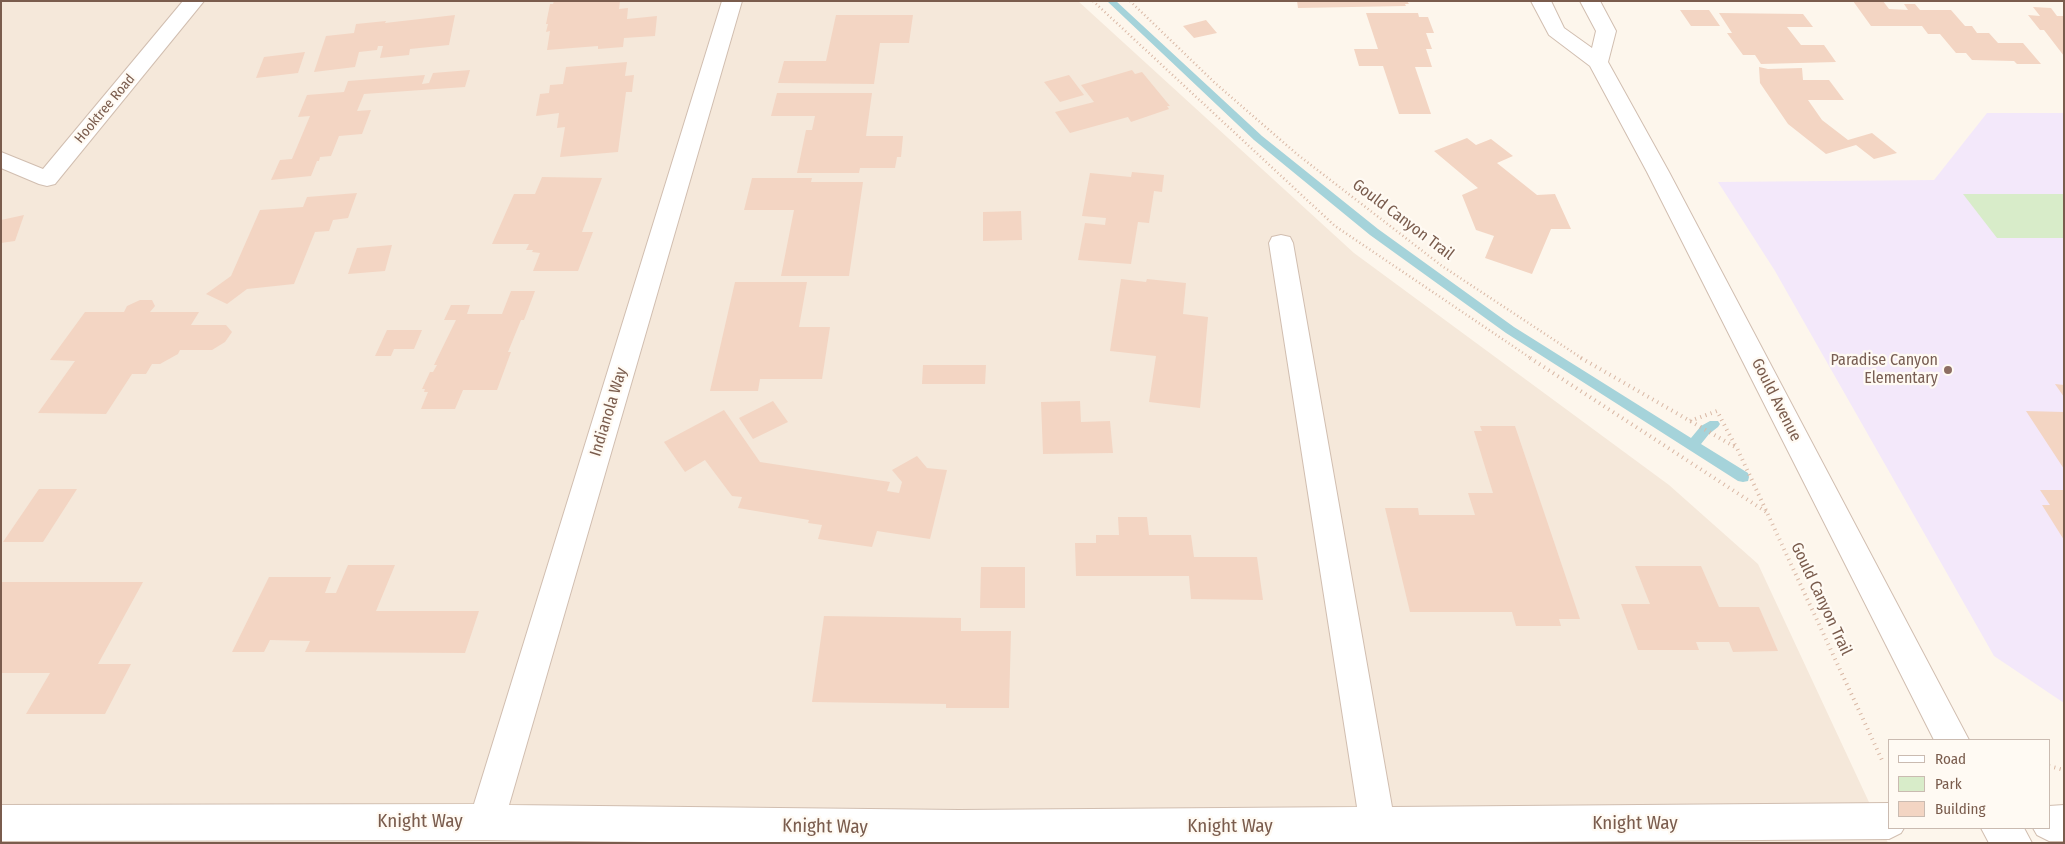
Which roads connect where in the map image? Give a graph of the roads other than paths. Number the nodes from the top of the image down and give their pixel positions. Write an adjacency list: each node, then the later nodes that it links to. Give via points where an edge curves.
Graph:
1 (194, 1): 6 (street, Hooktree Road, via 47,179)
2 (732, 1): 10 (street, Indianola Way)
3 (1541, 1): 5 (street, Gould Avenue, via 1556,31)
4 (1590, 1): 5 (street, via 1606,31)
5 (1598, 62): 8 (street, Gould Avenue)
6 (1, 159)
7 (1281, 243): 14 (street)
8 (1951, 739)
9 (1888, 821): 14 (street, Knight Way)
10 (486, 822): 11 (street, Knight Way); 17 (street, Knight Way)
11 (1, 823)
12 (2050, 823): 13 (street)
13 (2064, 823)
14 (1378, 826): 17 (street, Knight Way)
15 (1993, 829): 18 (street)
16 (2000, 829): 19 (street)
17 (958, 836)
18 (1990, 843)
19 (2014, 843)

